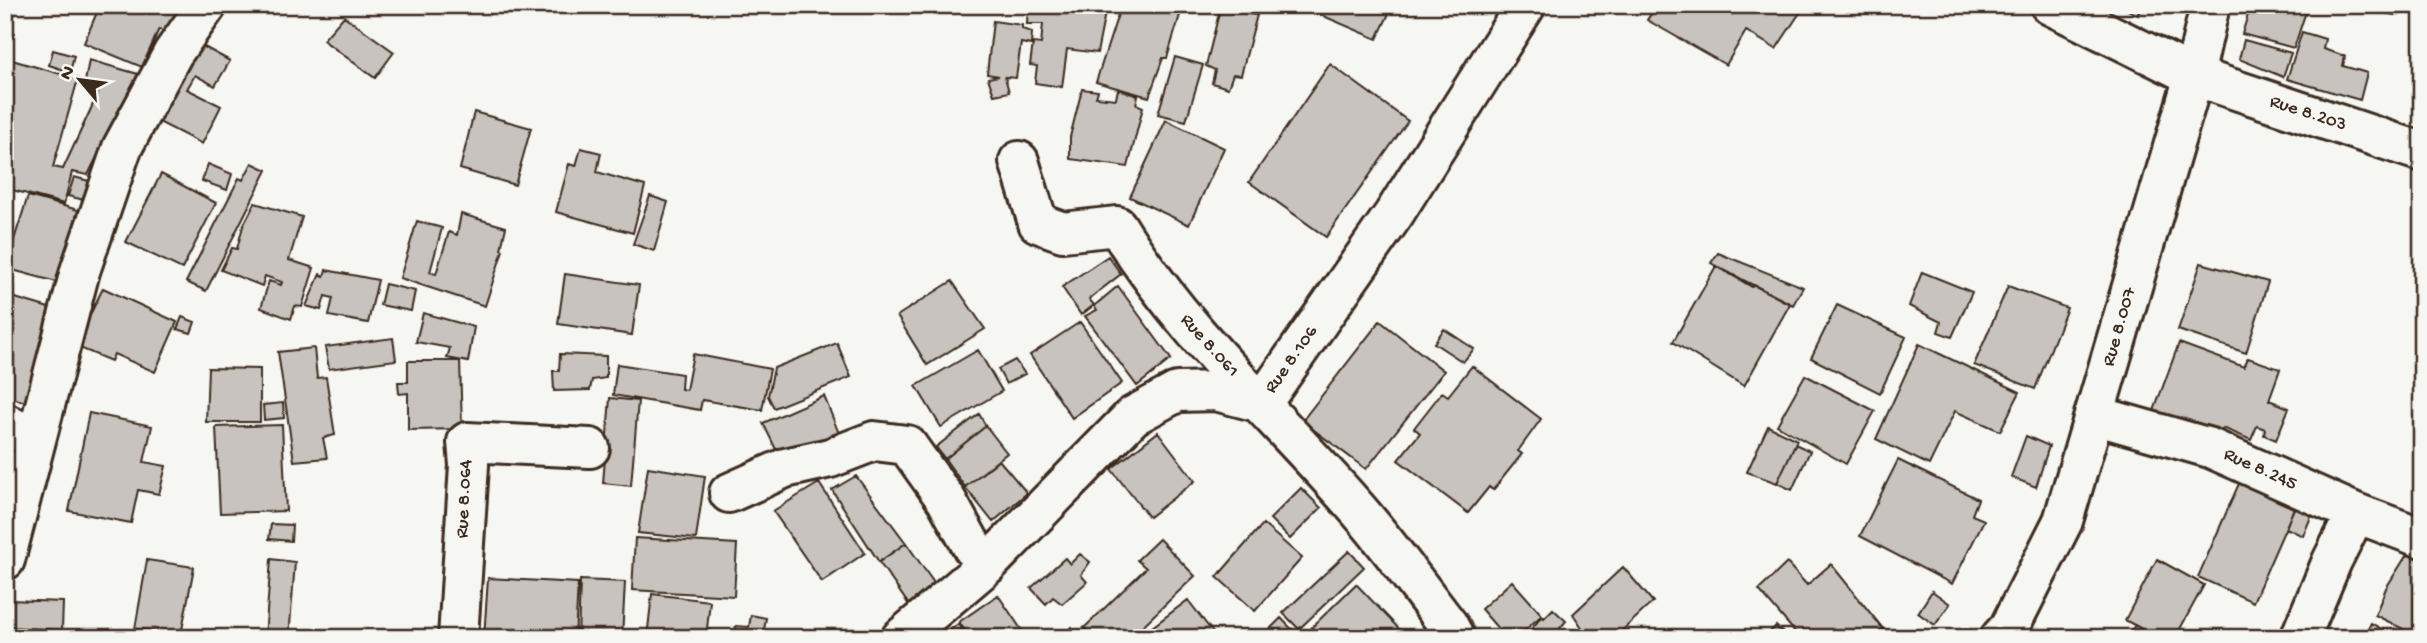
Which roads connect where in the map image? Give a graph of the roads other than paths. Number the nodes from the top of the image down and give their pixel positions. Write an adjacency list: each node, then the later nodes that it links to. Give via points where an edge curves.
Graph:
1 (207, 5): 10 (street, via 173,53 122,148)
2 (1527, 5): 8 (street, Rue 8.106, via 1394,214)
3 (2050, 5): 5 (street, Rue 8.203)
4 (2210, 5): 5 (street, Rue 8.007)
5 (2194, 76): 6 (street, Rue 8.203); 9 (street, Rue 8.007)
6 (2422, 152)
7 (1019, 161): 8 (street, Rue 8.061, via 1038,223 1063,232 1117,226 1192,330)
8 (1262, 403): 16 (street, Rue 8.106, via 1216,391 1177,392 1133,416); 19 (street, Rue 8.061, via 1356,506)
9 (2094, 415): 13 (street, Rue 8.245, via 2210,448); 20 (street, Rue 8.007, via 2063,521)
10 (21, 432): 15 (street)
11 (590, 448): 17 (street, Rue 8.064, via 467,442)
12 (729, 494): 16 (street, via 785,468 874,441 907,445)
13 (2356, 513): 14 (street, Rue 8.245); 21 (street)
14 (2422, 538)
15 (5, 560)
16 (987, 565): 18 (street, Rue 8.106)
17 (458, 638)
18 (901, 638)
19 (1455, 638)
20 (2000, 638)
21 (2300, 638)

